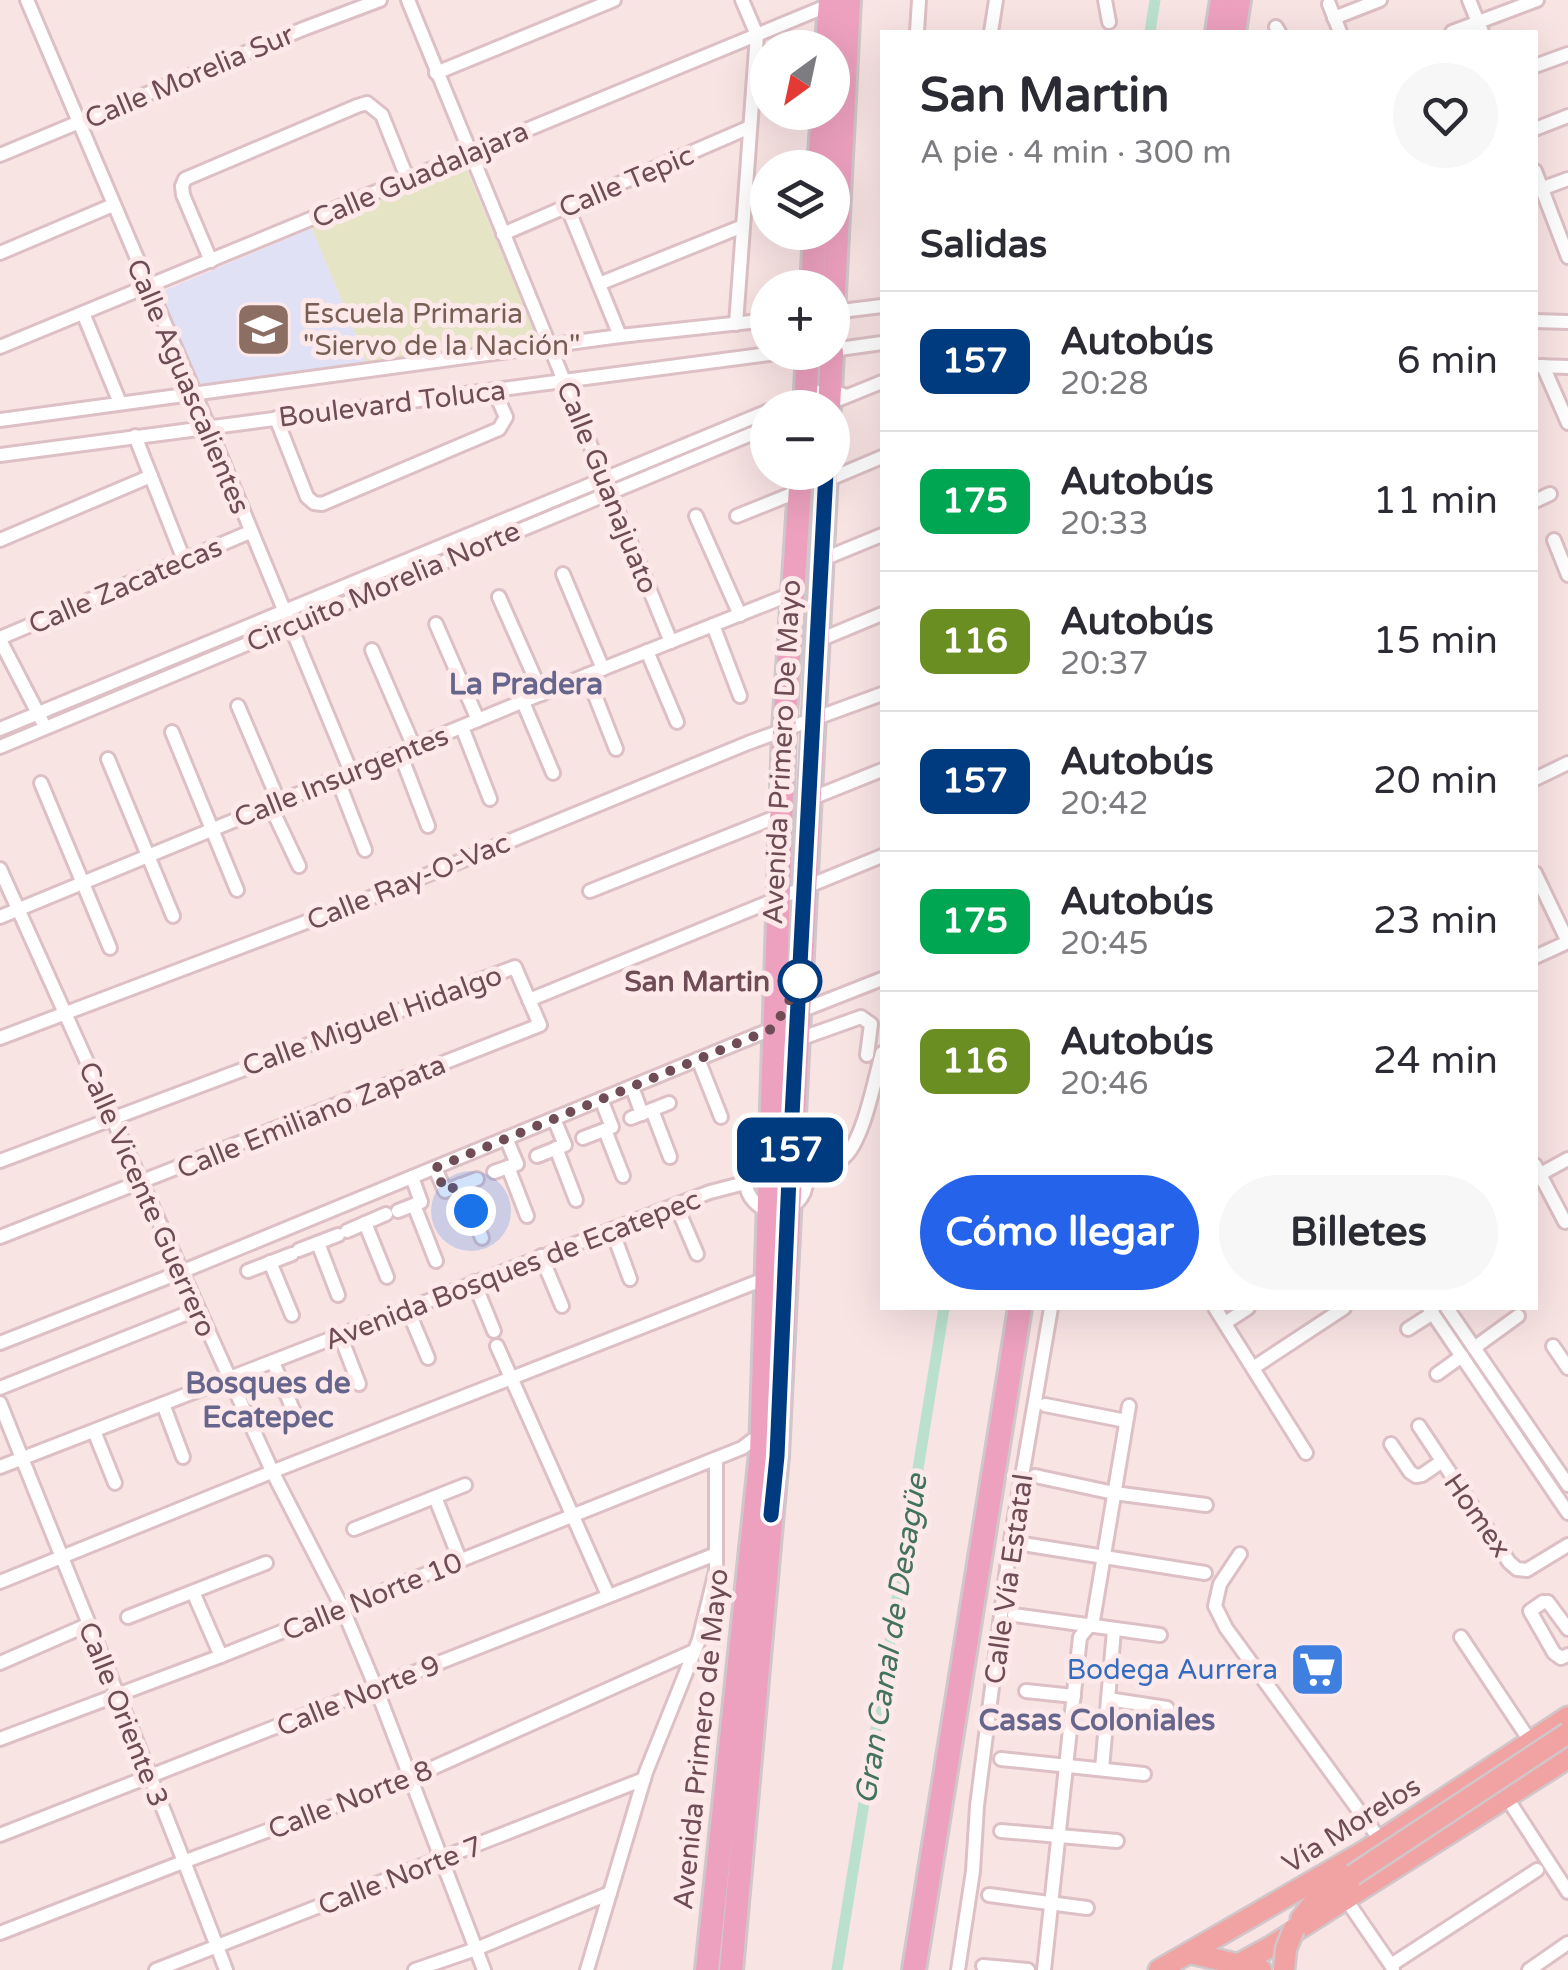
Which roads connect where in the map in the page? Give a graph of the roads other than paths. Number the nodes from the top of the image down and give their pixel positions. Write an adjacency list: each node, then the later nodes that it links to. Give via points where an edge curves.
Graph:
1 (27, 0): 32 (street, Calle Aguascalientes)
2 (380, 0): 32 (street, Calle Morelia Sur)
3 (408, 0): 30 (street, Calle Guanajuato)
4 (614, 0): 30 (street)
5 (742, 0): 19 (street)
6 (919, 0): 22 (street)
7 (996, 0): 23 (street)
8 (1105, 0): 17 (street)
9 (1222, 0): 24 (highway)
10 (1239, 0): 25 (highway)
11 (1380, 0): 16 (street)
12 (1470, 0): 18 (street)
13 (1536, 0): 18 (street)
14 (837, 1): 20 (street, Calle Guadalajara); 21 (highway); 47 (highway)
15 (1328, 4): 16 (street)
16 (1334, 18): 26 (street)
17 (1109, 22)
18 (1480, 27)
19 (755, 30)
20 (769, 30)
21 (831, 30)
22 (917, 30)
23 (991, 30)
24 (1217, 30)
25 (1234, 30)
26 (1339, 30)
27 (750, 38): 35 (street, Calle Guadalajara)
28 (1568, 54): 29 (street)
29 (1538, 65)
30 (436, 73): 35 (street, Calle Guanajuato)
31 (1568, 116): 33 (street)
32 (78, 122): 36 (street, Calle Morelia Sur); 40 (street, Calle Aguascalientes)
33 (1538, 127)
34 (750, 128): 41 (street, Calle Tepic); 42 (street)
35 (469, 153): 38 (street, Calle Guadalajara); 43 (street, Calle Guanajuato)
36 (0, 155)
37 (1568, 178): 39 (street)
38 (408, 180): 46 (street, Calle Guadalajara); 46 (street, via 382,115 367,103 357,106 185,178 183,195)
39 (1538, 190): 44 (street)
40 (113, 205): 45 (street); 49 (street, Calle Aguascalientes)
41 (567, 206): 43 (street, Calle Tepic); 48 (street)
42 (744, 226): 48 (street); 56 (street)
43 (503, 234): 59 (street, Calle Guanajuato)
44 (1567, 249)
45 (0, 252)
46 (211, 261): 49 (street, Calle Guadalajara)
47 (834, 270)
48 (598, 284): 57 (street)
49 (148, 286): 52 (street, Calle Guadalajara); 68 (street, Calle Aguascalientes)
50 (880, 306): 51 (street)
51 (850, 310)
52 (83, 313): 60 (street, Calle Guadalajara); 70 (street)
53 (1538, 320): 55 (street)
54 (750, 322): 56 (street, Boulevard Toluca)
55 (1568, 322)
56 (736, 324): 57 (street, Boulevard Toluca)
57 (620, 336): 59 (street, Boulevard Toluca)
58 (880, 343): 61 (street)
59 (550, 346): 65 (street, Calle Guanajuato); 68 (street, Boulevard Toluca)
60 (0, 347)
61 (850, 348)
62 (750, 356): 65 (street, Boulevard Toluca)
63 (1539, 366): 64 (street); 74 (street)
64 (1568, 368)
65 (564, 381): 67 (street, Boulevard Toluca); 82 (street, Calle Guanajuato)
66 (880, 383): 69 (street)
67 (494, 390): 71 (street, Boulevard Toluca); 71 (street, via 506,417 499,430 322,504 307,497)
68 (194, 392): 70 (street, Boulevard Toluca); 75 (street, Calle Aguascalientes)
69 (850, 392)
70 (120, 404): 73 (street, Boulevard Toluca)
71 (276, 418): 75 (street, Boulevard Toluca)
72 (750, 419): 82 (street, Circuito Morelia Norte)
73 (0, 420)
74 (1568, 422)
75 (207, 426): 77 (street, Boulevard Toluca); 88 (street, Calle Aguascalientes)
76 (750, 433): 82 (street, Circuito Morelia Norte)
77 (135, 436): 78 (street, Boulevard Toluca); 81 (street)
78 (0, 454)
79 (880, 458): 80 (street)
80 (850, 468)
81 (151, 476): 90 (street); 92 (street)
82 (608, 485): 98 (street, Circuito Morelia Norte); 103 (street, Circuito Morelia Norte); 106 (street, Calle Guanajuato)
83 (785, 490): 87 (street)
84 (800, 490): 96 (highway, Avenida Primero de Mayo)
85 (825, 490): 93 (highway, Avenida Primero De Mayo)
86 (696, 516): 99 (street)
87 (737, 516)
88 (250, 532): 92 (street, Calle Zacatecas); 98 (street, Calle Aguascalientes)
89 (880, 536): 93 (street)
90 (0, 540)
91 (1554, 540): 95 (street)
92 (184, 560): 104 (street, Calle Zacatecas)
93 (822, 560): 105 (highway, Avenida Primero De Mayo)
94 (563, 574): 109 (street)
95 (1568, 575)
96 (794, 594): 99 (street, Calle Insurgentes); 123 (highway, Avenida Primero de Mayo)
97 (499, 596): 111 (street)
98 (283, 610): 103 (street, Calle Aguascalientes); 116 (street, Circuito Morelia Norte)
99 (740, 615): 102 (street, Calle Insurgentes)
100 (880, 615): 105 (street)
101 (436, 624): 117 (street)
102 (713, 624): 106 (street, Calle Insurgentes); 113 (street)
103 (289, 625): 120 (street, Circuito Morelia Norte); 131 (street, Calle Aguascalientes)
104 (0, 639): 116 (street)
105 (818, 641): 118 (highway, Avenida Primero De Mayo)
106 (671, 642): 108 (street, Calle Insurgentes)
107 (372, 650): 127 (street)
108 (648, 651): 109 (street, Calle Insurgentes); 119 (street)
109 (603, 669): 110 (street, Calle Insurgentes)
110 (587, 675): 111 (street, Calle Insurgentes); 126 (street)
111 (542, 694): 114 (street, Calle Insurgentes)
112 (880, 695): 118 (street, Calle Ray-O-Vac)
113 (740, 696)
114 (524, 702): 117 (street, Calle Insurgentes); 132 (street)
115 (238, 706): 138 (street)
116 (38, 713): 120 (street); 122 (street, Circuito Morelia Norte)
117 (478, 720): 121 (street, Calle Insurgentes)
118 (814, 720): 123 (street, Calle Ray-O-Vac); 136 (highway, Avenida Primero De Mayo)
119 (678, 722)
120 (46, 727): 125 (street, Circuito Morelia Norte)
121 (462, 727): 127 (street, Calle Insurgentes); 137 (street)
122 (0, 729)
123 (784, 730): 139 (highway, Avenida Primero de Mayo); 161 (street, Calle Ray-O-Vac, via 388,891)
124 (172, 732): 141 (street)
125 (0, 746)
126 (616, 749)
127 (407, 750): 131 (street, Calle Insurgentes); 140 (street)
128 (108, 759): 143 (street)
129 (1568, 763): 134 (street)
130 (880, 771): 136 (street)
131 (351, 772): 133 (street, Calle Insurgentes)
132 (553, 773)
133 (337, 778): 138 (street, Calle Insurgentes); 142 (street)
134 (1538, 778)
135 (41, 783): 148 (street)
136 (810, 799): 149 (highway, Avenida Primero De Mayo)
137 (490, 800)
138 (275, 803): 141 (street, Calle Insurgentes); 145 (street)
139 (781, 816): 151 (street); 152 (highway, Avenida Primero de Mayo)
140 (428, 826)
141 (212, 830): 143 (street, Calle Insurgentes); 150 (street)
142 (366, 850)
143 (149, 855): 148 (street, Calle Insurgentes); 154 (street)
144 (880, 857): 149 (street, Calle Miguel Hidalgo)
145 (299, 866)
146 (0, 869): 153 (street, Calle Vicente Guerrero)
147 (1538, 879): 156 (street)
148 (83, 883): 153 (street, Calle Insurgentes); 157 (street)
149 (804, 887): 152 (street, Calle Miguel Hidalgo); 162 (highway, Avenida Primero De Mayo)
150 (237, 890)
151 (590, 891)
152 (778, 897): 160 (street, Calle Miguel Hidalgo); 163 (highway, Avenida Primero de Mayo)
153 (18, 910): 155 (street, Calle Insurgentes); 161 (street, Calle Vicente Guerrero)
154 (174, 916)
155 (0, 917)
156 (1568, 942): 158 (street)
157 (110, 948)
158 (1538, 956)
159 (880, 980): 162 (street)
160 (529, 1000): 173 (street, Calle Miguel Hidalgo, via 515,967); 192 (street, Calle Emiliano Zapata, via 540,1025)
161 (65, 1012): 165 (street, Calle Ray-O-Vac); 173 (street, Calle Vicente Guerrero)
162 (798, 1012): 164 (highway, Avenida Primero De Mayo)
163 (774, 1028): 167 (street); 180 (highway, Avenida Primero de Mayo)
164 (797, 1036): 166 (street, via 861,1017 871,1024); 180 (highway, Avenida Primero De Mayo)
165 (0, 1038)
166 (867, 1055)
167 (698, 1059): 169 (street); 174 (street)
168 (880, 1060): 187 (street, via 860,1133 845,1157)
169 (632, 1087): 170 (street); 172 (street)
170 (601, 1100): 175 (street); 176 (street, via 612,1127)
171 (669, 1103): 172 (street)
172 (642, 1114): 182 (street)
173 (112, 1117): 184 (street, Calle Miguel Hidalgo); 192 (street, Calle Vicente Guerrero)
174 (722, 1117)
175 (554, 1119): 177 (street); 179 (street, via 565,1144)
176 (605, 1130): 178 (street); 189 (street)
177 (506, 1138): 185 (street); 201 (street, via 517,1164 501,1170)
178 (583, 1138)
179 (556, 1148): 181 (street); 196 (street)
180 (780, 1152): 187 (street); 193 (street, via 756,1156); 199 (highway, Avenida Primero De Mayo)
181 (537, 1156)
182 (670, 1157)
183 (1568, 1159): 186 (street)
184 (0, 1161)
185 (435, 1168): 190 (street); 194 (street, via 445,1191)
186 (1538, 1171)
187 (805, 1172): 199 (street, via 802,1197)
188 (1538, 1175): 203 (street)
189 (623, 1176)
190 (412, 1177): 195 (street); 198 (street, via 422,1202)
191 (476, 1179): 194 (street)
192 (141, 1183): 206 (street, Calle Emiliano Zapata); 214 (street, Calle Vicente Guerrero)
193 (745, 1183): 197 (street, Avenida Bosques de Ecatepec); 199 (street, via 756,1204)
194 (460, 1185): 208 (street)
195 (365, 1196): 200 (street); 202 (street)
196 (576, 1200)
197 (676, 1205): 204 (street, Avenida Bosques de Ecatepec); 209 (street)
198 (414, 1206): 202 (street); 212 (street)
199 (778, 1209): 216 (highway); 261 (highway, Avenida Primero De Mayo)
200 (318, 1216): 205 (street); 207 (street)
201 (527, 1216)
202 (381, 1217): 207 (street); 215 (street)
203 (1565, 1222)
204 (612, 1230): 211 (street, Avenida Bosques de Ecatepec); 217 (street)
205 (271, 1236): 210 (street); 214 (street)
206 (0, 1237)
207 (332, 1237): 210 (street); 219 (street)
208 (482, 1238)
209 (697, 1254)
210 (286, 1256): 213 (street); 231 (street)
211 (541, 1256): 218 (street, Avenida Bosques de Ecatepec); 220 (street)
212 (436, 1261)
213 (248, 1271)
214 (182, 1272): 221 (street, Calle Vicente Guerrero); 237 (street)
215 (387, 1277)
216 (766, 1278): 247 (street); 261 (highway)
217 (630, 1279)
218 (474, 1282): 222 (street, Avenida Bosques de Ecatepec); 235 (street)
219 (338, 1296)
220 (562, 1306)
221 (198, 1308): 248 (street, Calle Vicente Guerrero); 250 (street)
222 (407, 1308): 236 (street, Avenida Bosques de Ecatepec); 242 (street)
223 (1006, 1310): 356 (highway)
224 (1020, 1310): 357 (highway)
225 (1051, 1310): 358 (street, Calle Vía Estatal, via 1009,1552)
226 (1216, 1310): 233 (street)
227 (1245, 1310): 233 (street)
228 (1341, 1310): 244 (street)
229 (1431, 1310): 234 (street); 241 (street)
230 (1448, 1310): 240 (street)
231 (292, 1314)
232 (1518, 1316): 240 (street)
233 (1225, 1323): 244 (street)
234 (1408, 1329)
235 (494, 1331)
236 (340, 1335): 243 (street, Avenida Bosques de Ecatepec); 249 (street)
237 (0, 1343)
238 (497, 1346): 247 (street)
239 (1553, 1346): 245 (street)
240 (1474, 1348): 257 (street)
241 (1462, 1356): 246 (street); 260 (street)
242 (428, 1358)
243 (273, 1362): 248 (street, Avenida Bosques de Ecatepec); 255 (street)
244 (1253, 1368): 263 (street)
245 (1568, 1368)
246 (1437, 1374)
247 (512, 1379): 269 (street); 279 (street)
248 (230, 1380): 252 (street, Avenida Bosques de Ecatepec); 269 (street, Calle Vicente Guerrero)
249 (360, 1384)
250 (0, 1388)
251 (0, 1402): 265 (street, Calle Oriente 3)
252 (163, 1404): 259 (street, Avenida Bosques de Ecatepec); 264 (street)
253 (1045, 1405): 256 (street)
254 (1129, 1406): 256 (street)
255 (294, 1412)
256 (1126, 1422): 274 (street)
257 (1526, 1424): 260 (street); 273 (street)
258 (1419, 1426): 267 (street, Homex)
259 (94, 1431): 265 (street, Avenida Bosques de Ecatepec); 271 (street)
260 (1513, 1432): 277 (street)
261 (764, 1444): 266 (street, Calle Norte 10); 278 (highway, Avenida Primero De Mayo)
262 (1391, 1444): 267 (street, Homex, via 1416,1476)
263 (1306, 1453)
264 (183, 1457)
265 (22, 1459): 268 (street, Avenida Bosques de Ecatepec); 285 (street, Calle Oriente 3)
266 (716, 1459): 279 (street, Calle Norte 10); 283 (street)
267 (1442, 1462): 282 (street, Homex, via 1517,1570)
268 (0, 1467)
269 (273, 1472): 285 (street); 293 (street, Calle Vicente Guerrero)
270 (1035, 1476): 274 (street)
271 (115, 1484)
272 (465, 1485): 275 (street)
273 (1568, 1485)
274 (1114, 1493): 276 (street); 286 (street)
275 (436, 1496): 280 (street); 287 (street)
276 (1206, 1505)
277 (1568, 1512)
278 (762, 1515): 354 (highway, Avenida Primero de Mayo); 355 (highway, Avenida Primero de Mayo)
279 (572, 1516): 287 (street, Calle Norte 10); 292 (street)
280 (354, 1529)
281 (1029, 1545): 286 (street)
282 (1568, 1545)
283 (716, 1554): 292 (street, Calle Norte 9); 302 (street)
284 (1240, 1554): 329 (street, via 1220,1584 1216,1606 1226,1628)
285 (61, 1558): 290 (street); 296 (street, Calle Oriente 3)
286 (1104, 1558): 289 (street); 297 (street)
287 (460, 1560): 293 (street, Calle Norte 10)
288 (266, 1564): 291 (street)
289 (1205, 1573)
290 (0, 1582)
291 (193, 1592): 295 (street); 303 (street)
292 (608, 1595): 306 (street, Calle Norte 9)
293 (342, 1607): 303 (street, Calle Norte 10); 306 (street, Calle Vicente Guerrero)
294 (1014, 1614): 297 (street)
295 (128, 1618)
296 (88, 1625): 305 (street); 308 (street, Calle Oriente 3)
297 (1089, 1626): 299 (street); 309 (street, via 1080,1638)
298 (1568, 1629): 304 (street, via 1548,1602 1530,1612 1554,1653)
299 (1114, 1630): 300 (street); 310 (street)
300 (1160, 1635)
301 (1461, 1637): 315 (street)
302 (694, 1650): 322 (street, Calle Norte 8); 323 (street)
303 (221, 1656): 308 (street, Calle Norte 10)
304 (1566, 1659)
305 (0, 1663)
306 (376, 1688): 321 (street, Calle Norte 9); 322 (street, Calle Vicente Guerrero)
307 (1026, 1691): 309 (street)
308 (117, 1694): 314 (street, Calle Norte 10); 321 (street, Calle Oriente 3)
309 (1074, 1696): 318 (street)
310 (1108, 1699): 311 (street); 319 (street)
311 (1166, 1708)
312 (1568, 1717): 315 (main road, Vía Morelos)
313 (1568, 1733): 363 (main road, bridge, via 1316,1900 1294,1929)
314 (0, 1739)
315 (1530, 1742): 329 (main road, Vía Morelos)
316 (1568, 1758): 324 (main road)
317 (1002, 1759): 318 (street)
318 (1066, 1765): 319 (street); 326 (street)
319 (1102, 1769): 320 (street)
320 (1144, 1774)
321 (151, 1777): 327 (street, Calle Norte 9); 331 (street, Calle Oriente 3)
322 (410, 1778): 330 (street, Calle Vicente Guerrero); 331 (street, Calle Norte 8)
323 (644, 1778): 330 (street, Calle Norte 7); 335 (street)
324 (1506, 1798): 332 (main road); 334 (street)
325 (1001, 1831): 326 (street)
326 (1059, 1834): 328 (street); 338 (street)
327 (0, 1835)
328 (1117, 1841)
329 (1381, 1841): 332 (main road); 345 (main road, Vía Morelos)
330 (441, 1859): 342 (street, Calle Norte 7); 344 (street, Calle Vicente Guerrero)
331 (183, 1862): 340 (street, Calle Norte 8); 342 (street, Calle Oriente 3)
332 (1398, 1866): 337 (main road)
333 (1537, 1870): 348 (street)
334 (1568, 1892)
335 (610, 1894): 344 (street); 353 (street)
336 (988, 1895): 338 (street)
337 (1345, 1898): 343 (main road); 348 (street)
338 (1052, 1904): 339 (street); 360 (street)
339 (1088, 1908)
340 (0, 1933)
341 (1568, 1943): 364 (street)
342 (216, 1946): 349 (street, Calle Norte 7); 350 (street, Calle Oriente 3)
343 (1270, 1947): 347 (main road); 363 (main road)
344 (476, 1949): 351 (street); 352 (street, Calle Vicente Guerrero)
345 (1190, 1953): 347 (main road); 361 (main road, Vía Morelos)
346 (984, 1966): 359 (street)
347 (1233, 1967): 362 (main road)
348 (1393, 1967)
349 (156, 1970)
350 (226, 1970)
351 (416, 1970)
352 (484, 1970)
353 (587, 1970)
354 (707, 1970)
355 (731, 1970)
356 (899, 1970)
357 (914, 1970)
358 (958, 1970)
359 (1028, 1970)
360 (1044, 1970)
361 (1159, 1970)
362 (1261, 1970)
363 (1284, 1970)
364 (1528, 1970)

